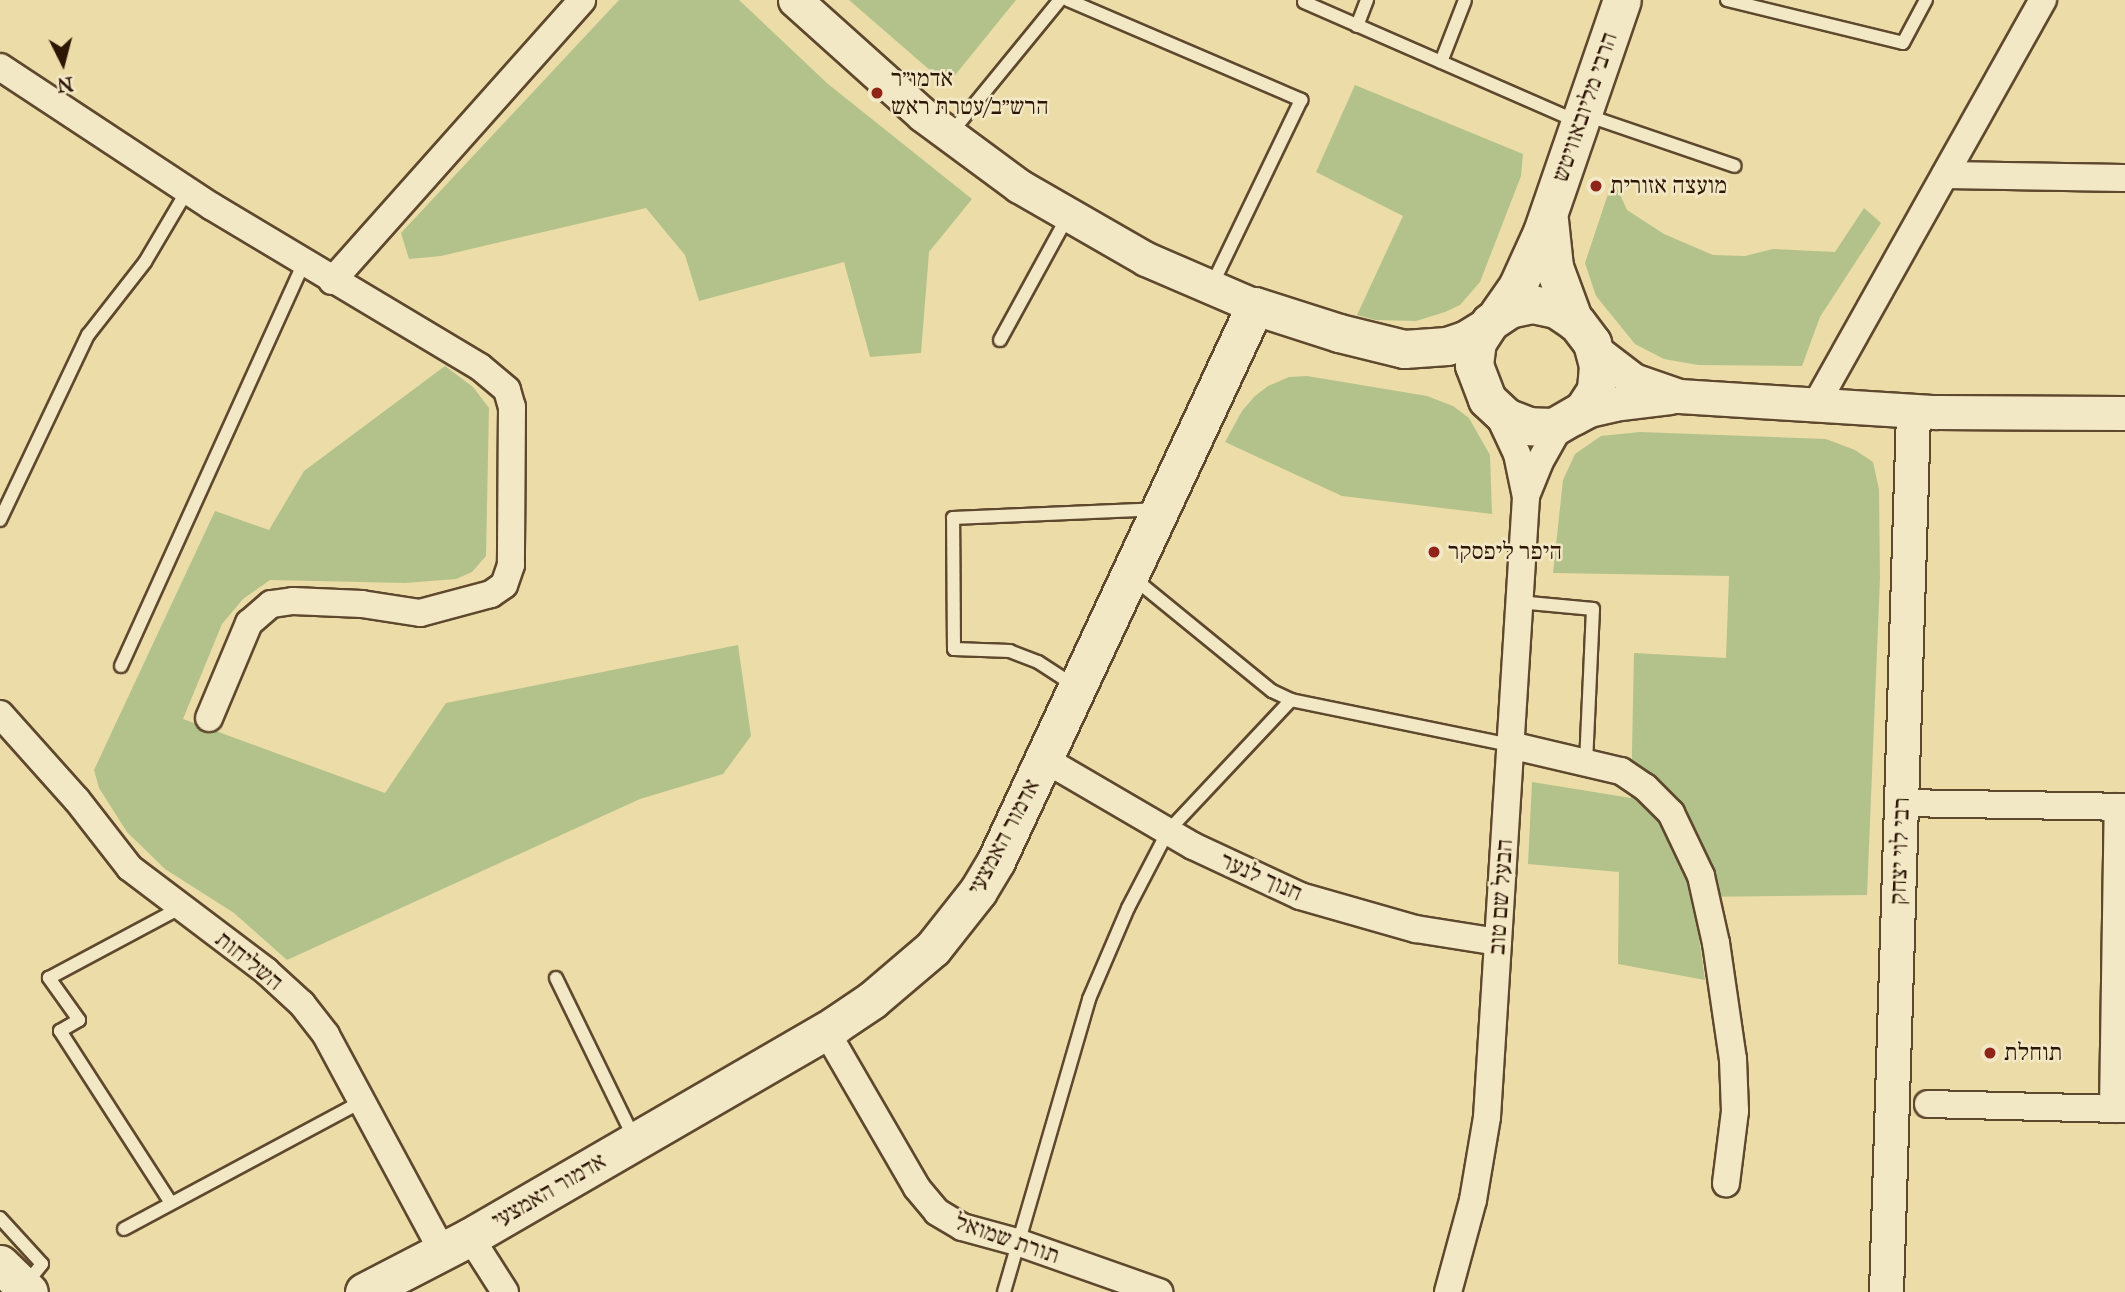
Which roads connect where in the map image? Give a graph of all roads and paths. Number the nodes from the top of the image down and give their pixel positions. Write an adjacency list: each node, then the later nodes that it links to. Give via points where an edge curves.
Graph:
1 (582, 0): 24 (street)
2 (795, 0): 16 (street)
3 (1060, 0): 16 (lane)
4 (1068, 0): 25 (lane, via 1301,100)
5 (1367, 0): 12 (lane)
6 (1465, 0): 13 (lane)
7 (1622, 0): 15 (main road, הרבי מליובאוויטש)
8 (1727, 0): 9 (lane, via 1903,43)
9 (1926, 0)
10 (2043, 0): 18 (street)
11 (1304, 2): 12 (lane)
12 (1357, 26): 13 (lane)
13 (1441, 62): 15 (lane)
14 (0, 67): 20 (street)
15 (1581, 118): 17 (lane); 21 (main road, הרבי מליובאוויטש)
16 (949, 135): 22 (street)
17 (1735, 166)
18 (1945, 175): 19 (street); 33 (street)
19 (2125, 178)
20 (187, 191): 23 (street); 39 (lane, via 145,262 88,335)
21 (1549, 215): 27 (main road, הרבי מליובאוויטש, via 1524,274); 28 (main road, הרבי מליובאוויטש, via 1554,267)
22 (1068, 216): 25 (street); 29 (lane)
23 (304, 263): 24 (street); 42 (lane)
24 (332, 281): 46 (street, via 480,367 507,390 512,407 511,565 504,585 491,594 420,613 362,604 271,604 249,622)
25 (1210, 289): 26 (street)
26 (1255, 306): 30 (main road); 38 (main road, אדמור האמצעי)
27 (1492, 321): 28 (main road, via 1532,304 1556,309); 30 (main road, via 1467,339 1447,346); 32 (main road, via 1477,342 1474,365)
28 (1584, 335): 31 (street, via 1633,380); 36 (main road, via 1598,366 1596,390 1583,410)
29 (1000, 340)
30 (1404, 349): 32 (main road, via 1457,378)
31 (1679, 396): 33 (street); 36 (street, via 1615,404)
32 (1491, 404): 36 (main road, via 1529,426); 37 (street, הבעל שם טוב, via 1517,454)
33 (1815, 406): 34 (street)
34 (1913, 411): 35 (street); 50 (street, רבי לוי יצחק)
35 (2125, 413)
36 (1568, 421): 37 (street, הבעל שם טוב, via 1539,463)
37 (1526, 497): 41 (street, הבעל שם טוב)
38 (1160, 509): 40 (main road, אדמור האמצעי); 43 (lane, via 953,519 954,649 1010,651 1038,662)
39 (0, 520)
40 (1130, 575): 43 (main road, אדמור האמצעי); 44 (lane, via 1272,691)
41 (1519, 602): 47 (street, הבעל שם טוב); 49 (lane, via 1593,609)
42 (121, 666)
43 (1077, 687): 48 (main road, אדמור האמצעי)
44 (1291, 700): 47 (lane); 52 (lane)
45 (0, 714): 53 (street, השליחות, via 130,868)
46 (209, 718)
47 (1510, 745): 49 (street); 54 (street, הבעל שם טוב)
48 (1044, 759): 52 (street, חנוך לנער); 56 (main road, אדמור האמצעי, via 996,860 957,920 904,975)
49 (1586, 763): 61 (street, via 1621,771 1645,787 1671,813 1701,876 1733,1059 1735,1111)
50 (1901, 803): 51 (street); 73 (street, רבי לוי יצחק)
51 (2122, 807): 59 (street)
52 (1168, 831): 54 (street, חנוך לנער, via 1228,864 1313,900 1416,929); 65 (lane, via 1089,999)
53 (180, 908): 57 (street, השליחות, via 266,971 302,1004 326,1035); 62 (lane, via 49,978 79,1020 60,1031)
54 (1498, 942): 72 (street, הבעל שם טוב, via 1485,1134)
55 (556, 978): 60 (lane)
56 (826, 1031): 60 (main road, אדמור האמצעי); 65 (street, תורת שמואל, via 927,1201 956,1224)
57 (361, 1102): 62 (lane); 66 (street, השליחות)
58 (1928, 1104): 59 (street)
59 (2119, 1109)
60 (636, 1142): 66 (main road, אדמור האמצעי)
61 (1726, 1183)
62 (171, 1203): 64 (lane)
63 (0, 1218): 67 (lane, via 42,1264)
64 (124, 1229)
65 (1017, 1242): 70 (lane); 71 (street, תורת שמואל)
66 (456, 1244): 68 (main road, אדמור האמצעי); 69 (street, השליחות)
67 (18, 1281)
68 (364, 1292)
69 (505, 1292)
70 (1004, 1292)
71 (1160, 1292)
72 (1448, 1292)
73 (1886, 1292)

